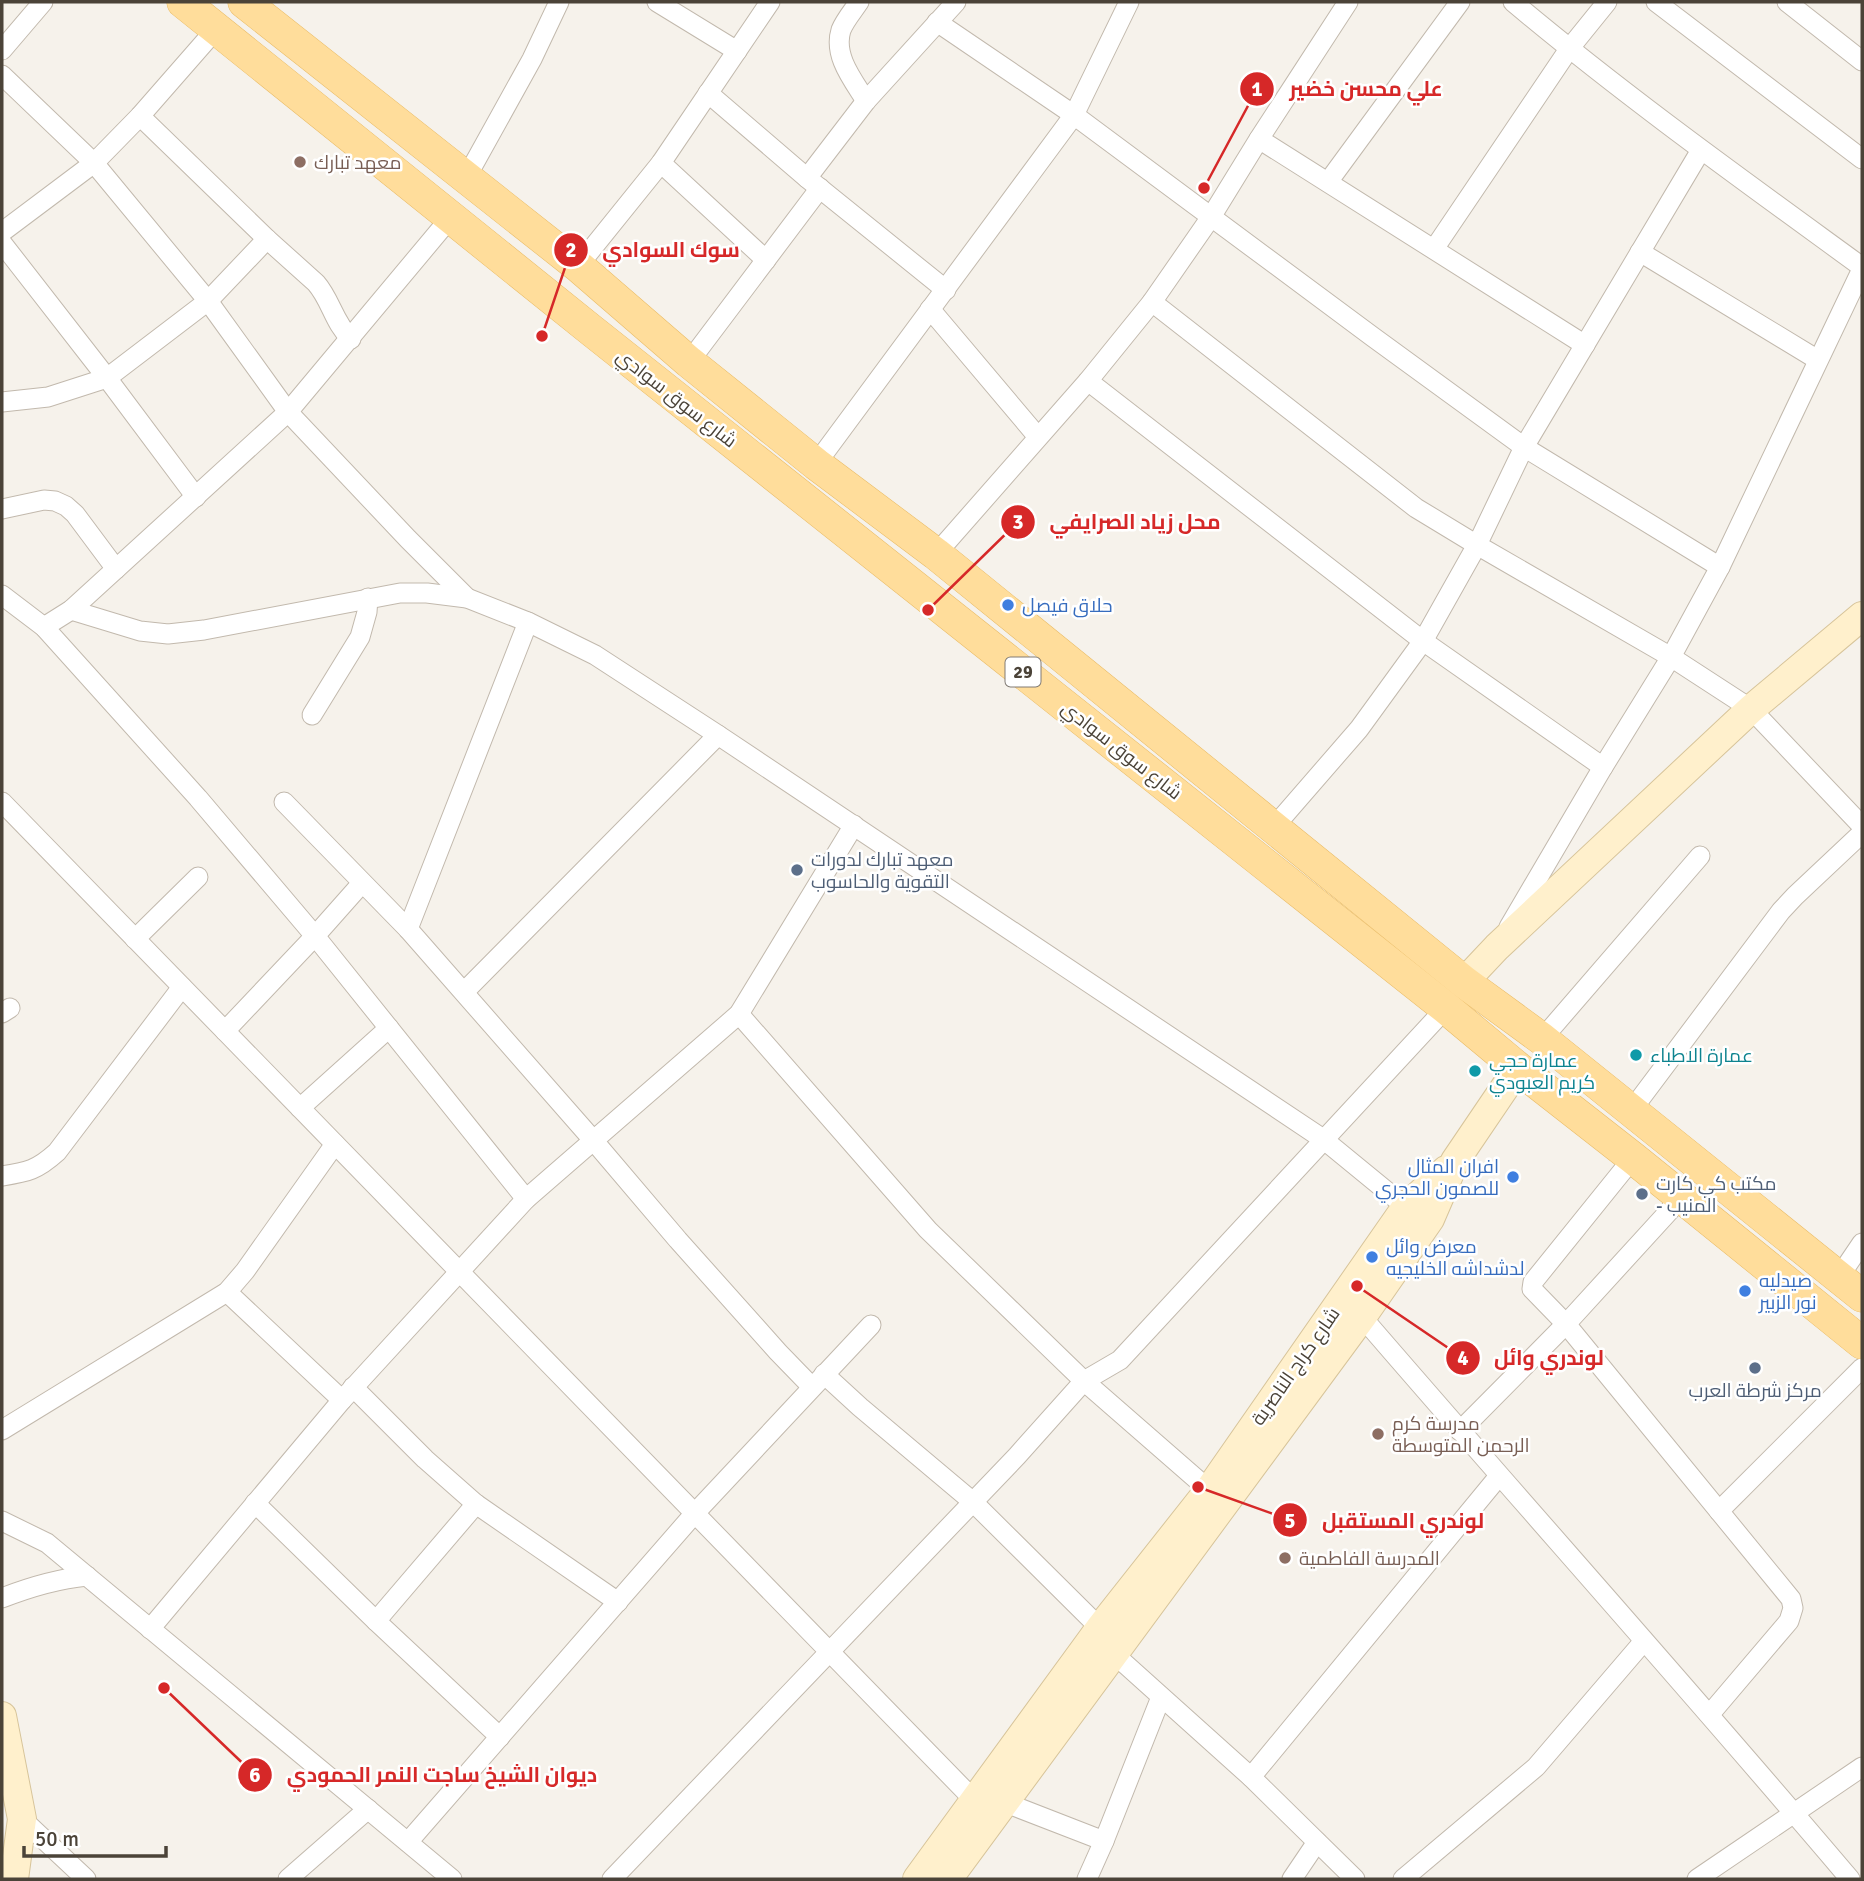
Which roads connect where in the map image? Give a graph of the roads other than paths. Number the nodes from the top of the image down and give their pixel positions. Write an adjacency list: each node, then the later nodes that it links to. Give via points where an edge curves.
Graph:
1 (43, 2): 19 (street)
2 (183, 2): 17 (main road, شارع سوق سوادي / 29)
3 (559, 2): 32 (street)
4 (657, 2): 20 (street)
5 (770, 2): 20 (street)
6 (859, 2): 24 (street, via 841,30 839,46)
7 (956, 2): 16 (street)
8 (1129, 2): 25 (street)
9 (1348, 2): 27 (street)
10 (1460, 2): 33 (street)
11 (1513, 2): 18 (street)
12 (1607, 2): 18 (street)
13 (1656, 2): 29 (street)
14 (1787, 2): 21 (street)
15 (260, 7): 32 (main road, شارع سوق سوادي / 29)
16 (937, 22): 24 (street); 25 (street)
17 (217, 28): 26 (street); 35 (main road, شارع سوق سوادي / 29)
18 (1569, 49): 28 (street); 40 (street)
19 (2, 50)
20 (737, 51): 23 (street)
21 (1862, 61)
22 (2, 75): 30 (street)
23 (708, 93): 31 (street); 34 (street)
24 (866, 101): 34 (street)
25 (1074, 115): 36 (street); 45 (street)
26 (140, 116): 30 (street); 38 (street)
27 (1259, 139): 33 (street); 36 (street)
28 (1700, 150): 41 (street); 44 (street)
29 (1862, 159)
30 (93, 163): 37 (street); 48 (street)
31 (661, 163): 42 (street); 43 (street)
32 (466, 178): 43 (main road, شارع سوق سوادي / 29)
33 (1328, 182): 40 (street)
34 (813, 183): 42 (street); 45 (street)
35 (451, 217): 51 (main road, شارع سوق سوادي / 29); 52 (street)
36 (1211, 217): 49 (street); 61 (street)
37 (2, 232)
38 (267, 239): 48 (street); 52 (street, via 323,291 338,324)
39 (2, 243): 56 (street)
40 (1434, 249): 53 (street)
41 (1640, 252): 53 (street); 54 (street)
42 (766, 260): 55 (street)
43 (578, 266): 46 (main road, شارع سوق سوادي / 29)
44 (1862, 268): 47 (street)
45 (946, 290): 50 (street)
46 (617, 299): 51 (main road); 55 (main road, شارع سوق سوادي / 29)
47 (1855, 299): 54 (street)
48 (208, 301): 56 (street); 59 (street)
49 (1152, 302): 57 (street); 65 (street, via 1416,508)
50 (930, 309): 60 (street); 62 (street)
51 (591, 330): 98 (main road, شارع سوق سوادي / 29)
52 (351, 339): 59 (street)
53 (1585, 345): 61 (street)
54 (1818, 360): 67 (street)
55 (689, 362): 62 (main road, شارع سوق سوادي / 29)
56 (107, 378): 58 (street, via 48,397); 63 (street)
57 (1088, 381): 60 (street); 76 (street)
58 (2, 402)
59 (288, 412): 63 (street); 71 (street)
60 (1038, 437): 66 (street)
61 (1524, 447): 65 (street); 67 (street)
62 (816, 464): 66 (main road, شارع سوق سوادي / 29)
63 (196, 497): 68 (street)
64 (2, 509): 68 (street, via 44,500 66,506)
65 (1477, 545): 76 (street); 77 (street)
66 (936, 554): 86 (main road, شارع سوق سوادي / 29)
67 (1720, 566): 77 (street)
68 (116, 569): 72 (street)
69 (2, 595): 75 (street)
70 (368, 598): 71 (street, via 427,593); 72 (street, via 168,634 140,631); 79 (street, via 360,637)
71 (467, 598): 74 (street)
72 (71, 610): 75 (street)
73 (1862, 616): 78 (main road)
74 (528, 622): 80 (street, via 595,655); 91 (street)
75 (44, 627): 92 (street)
76 (1423, 641): 81 (street); 86 (street, via 1359,729)
77 (1671, 657): 78 (street); 81 (street)
78 (1751, 709): 85 (street); 94 (main road)
79 (312, 715)
80 (718, 735): 84 (street); 97 (street)
81 (1603, 766): 94 (street)
82 (284, 803): 90 (street)
83 (6, 813): 93 (street)
84 (854, 825): 99 (street); 106 (street)
85 (1862, 826)
86 (1273, 828): 95 (main road, شارع سوق سوادي / 29)
87 (1862, 834): 105 (street, via 1781,911)
88 (1700, 856): 102 (street)
89 (198, 877): 93 (street)
90 (362, 883): 91 (street); 92 (street)
91 (408, 929): 97 (street)
92 (315, 936): 100 (street); 101 (street)
93 (135, 939): 96 (street)
94 (1497, 947): 95 (main road)
95 (1464, 982): 102 (main road, شارع سوق سوادي / 29)
96 (181, 987): 101 (street); 111 (street, via 57,1152 41,1166)
97 (464, 992): 107 (street)
98 (1446, 1009): 103 (main road, شارع سوق سوادي / 29); 106 (street)
99 (739, 1014): 107 (street); 127 (street, via 928,1230)
100 (389, 1028): 104 (street); 113 (street)
101 (225, 1031): 104 (street)
102 (1542, 1040): 105 (main road, شارع سوق سوادي / 29)
103 (1518, 1068): 109 (main road, شارع سوق سوادي / 29); 110 (main road)
104 (300, 1108): 108 (street)
105 (1631, 1111): 115 (main road, شارع سوق سوادي / 29)
106 (1324, 1139): 114 (street); 127 (street, via 1120,1360)
107 (593, 1140): 113 (street); 126 (street, via 778,1352)
108 (335, 1144): 118 (street); 120 (street)
109 (1633, 1158): 112 (main road, شارع سوق سوادي / 29); 122 (street, via 1533,1282 1532,1290)
110 (1455, 1161): 114 (main road, شارع كراج الناصرية); 121 (main road, شارع كراج الناصرية, via 1430,1219)
111 (2, 1175)
112 (1682, 1197): 117 (main road, شارع سوق سوادي / 29); 122 (street)
113 (526, 1199): 118 (street)
114 (1406, 1208): 132 (main road, شارع كراج الناصرية)
115 (1778, 1229): 117 (main road); 119 (main road, شارع سوق سوادي / 29)
116 (1862, 1243): 119 (street)
117 (1756, 1258): 124 (main road, شارع سوق سوادي / 29)
118 (459, 1273): 128 (street); 137 (street)
119 (1851, 1286)
120 (227, 1292): 128 (street); 129 (street)
121 (1362, 1317): 130 (street); 147 (main road, شارع كراج الناصرية)
122 (1566, 1324): 130 (street); 136 (street)
123 (871, 1325): 126 (street)
124 (1862, 1343)
125 (1862, 1368): 136 (street)
126 (818, 1380): 133 (street, via 860,1407); 137 (street)
127 (1084, 1381): 132 (street); 133 (street)
128 (348, 1393): 134 (street); 135 (street)
129 (2, 1430)
130 (1460, 1431): 131 (street)
131 (1499, 1476): 145 (street); 153 (street)
132 (1209, 1490): 143 (main road, شارع كراج الناصرية)
133 (973, 1502): 143 (street); 146 (street)
134 (255, 1503): 142 (street); 144 (street)
135 (476, 1504): 141 (street); 142 (street)
136 (1719, 1511): 149 (street, via 1791,1599 1793,1608 1789,1621)
137 (695, 1513): 141 (street); 146 (street)
138 (2, 1521): 139 (street, via 47,1543)
139 (87, 1576): 140 (street, via 64,1578); 144 (street)
140 (2, 1598)
141 (618, 1602): 151 (street)
142 (376, 1621): 151 (street)
143 (1100, 1628): 154 (main road, شارع كراج الناصرية)
144 (150, 1629): 156 (street)
145 (1644, 1641): 149 (street); 172 (street, via 1536,1767)
146 (830, 1651): 154 (street); 166 (street)
147 (1114, 1654): 148 (street); 155 (main road, شارع كراج الناصرية)
148 (1161, 1697): 153 (street); 159 (street)
149 (1710, 1714): 157 (street)
150 (2, 1716): 158 (main road)
151 (500, 1737): 160 (street)
152 (1862, 1767): 157 (street)
153 (1251, 1777): 161 (street)
154 (975, 1801): 167 (main road, شارع كراج الناصرية)
155 (1006, 1803): 159 (street); 168 (main road, شارع كراج الناصرية)
156 (368, 1809): 160 (street); 164 (street)
157 (1794, 1813): 173 (street); 174 (street)
158 (22, 1819): 162 (main road); 163 (street)
159 (1104, 1841): 169 (street)
160 (408, 1842): 165 (street)
161 (1317, 1842): 170 (street); 171 (street)
162 (14, 1879)
163 (86, 1879)
164 (288, 1879)
165 (452, 1879)
166 (612, 1879)
167 (917, 1879)
168 (948, 1879)
169 (1087, 1879)
170 (1292, 1879)
171 (1355, 1879)
172 (1403, 1879)
173 (1697, 1879)
174 (1850, 1879)

